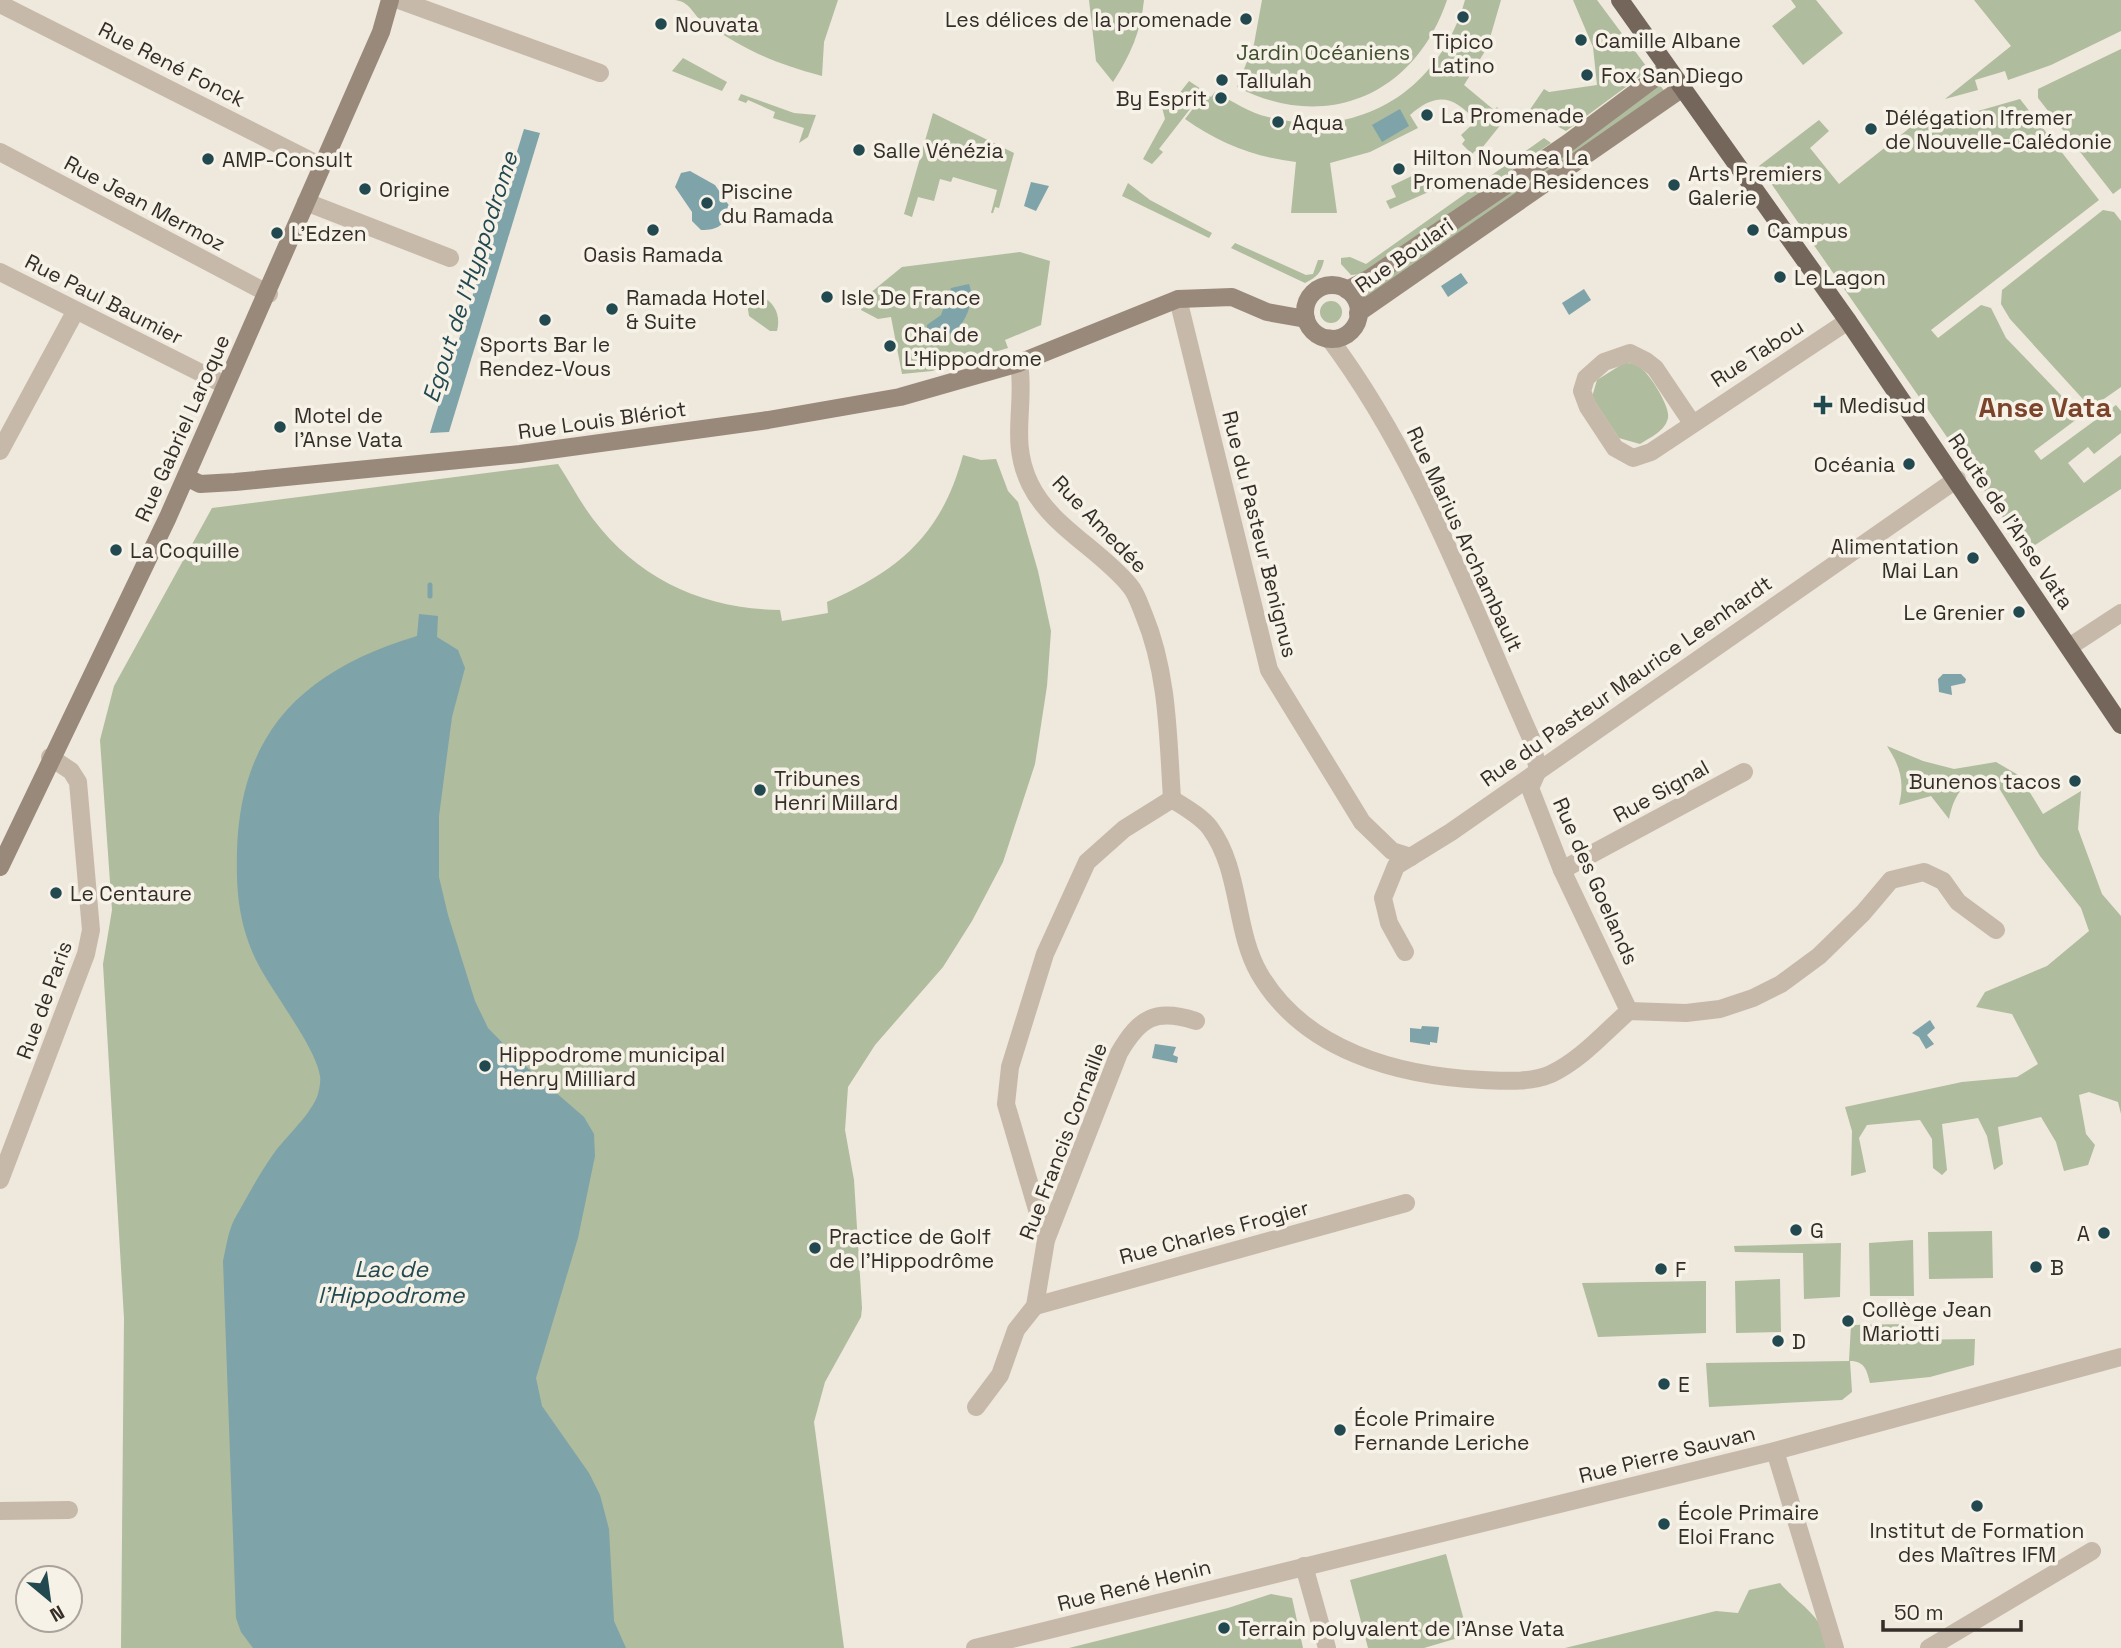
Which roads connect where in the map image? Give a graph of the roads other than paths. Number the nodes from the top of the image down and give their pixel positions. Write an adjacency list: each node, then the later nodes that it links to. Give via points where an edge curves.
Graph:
1 (390, 0): 9 (street, Rue Gabriel Laroque, via 381,32)
2 (400, 0): 6 (street)
3 (1620, 0): 5 (main road, Route de l'Anse Vata)
4 (0, 4): 9 (street, Rue René Fonck)
5 (1667, 69): 7 (main road, Route de l'Anse Vata); 13 (street, Rue Boulari, via 1557,150)
6 (593, 71)
7 (1682, 89): 18 (street, Rue Boulari); 21 (main road, Route de l'Anse Vata)
8 (0, 152): 14 (street, Rue Jean Mermoz)
9 (321, 166): 10 (street, Rue Gabriel Laroque)
10 (306, 202): 11 (street); 14 (street, Rue Gabriel Laroque)
11 (450, 258)
12 (0, 272): 17 (street, Rue Paul Baumier)
13 (1347, 290): 16 (street, via 1336,285 1322,287); 18 (street, via 1354,296)
14 (269, 294): 24 (street, Rue Gabriel Laroque)
15 (1178, 299): 19 (street, via 1232,297); 23 (street); 36 (street, Rue du Pasteur Benignus, via 1269,670 1362,822 1392,851)
16 (1307, 301): 19 (street); 20 (street)
17 (75, 312): 24 (street, Rue Paul Baumier); 26 (street)
18 (1358, 313): 22 (street, via 1357,322 1345,335)
19 (1275, 314): 20 (street)
20 (1306, 319): 22 (street, Rue Marius Archambault, via 1314,332)
21 (1848, 321): 25 (street, Rue Tabou); 28 (main road, Route de l'Anse Vata)
22 (1329, 338): 33 (street, Rue Marius Archambault, via 1356,373 1408,464 1531,738)
23 (1019, 363): 27 (street, Rue Louis Blériot, via 900,397 520,454 248,481 200,484); 35 (street, Rue Amedée, via 1017,435 1031,485 1061,523 1132,588 1156,644)
24 (225, 385): 27 (street, Rue Gabriel Laroque)
25 (1692, 423): 25 (street, Rue Tabou, via 1655,368 1630,353 1615,357 1586,378 1582,391 1588,407 1615,448 1633,458 1651,452)
26 (0, 451)
27 (186, 477): 32 (street, Rue Gabriel Laroque)
28 (1957, 479): 30 (main road, Route de l'Anse Vata); 33 (street, Rue du Pasteur Maurice Leenhardt)
29 (2121, 613): 30 (street)
30 (2069, 648): 31 (main road, Route de l'Anse Vata)
31 (2121, 725)
32 (50, 757): 37 (street, Rue Gabriel Laroque); 43 (street, Rue de Paris, via 71,771 78,782 92,930)
33 (1538, 769): 36 (street, Rue du Pasteur Maurice Leenhardt); 38 (street, Rue des Goelands, via 1530,788)
34 (1744, 772): 38 (street, Rue Signal)
35 (1172, 799): 41 (street, via 1208,825 1220,846 1257,970 1278,1003 1333,1045 1416,1073 1462,1079 1531,1079 1549,1075 1572,1061); 45 (street, via 1124,830 1087,862 1045,954 1010,1067 1006,1104)
36 (1412, 857): 40 (street, Rue du Pasteur Maurice Leenhardt, via 1396,866 1383,898 1389,923)
37 (0, 867)
38 (1562, 870): 41 (street, Rue des Goelands)
39 (1996, 930): 41 (street, via 1958,902 1943,881 1924,872 1891,880 1819,956 1754,998 1686,1013)
40 (1405, 952)
41 (1629, 1011)
42 (1196, 1021): 45 (street, Rue Francis Cornaille, via 1174,1014 1151,1017 1132,1030)
43 (0, 1181)
44 (1406, 1203): 46 (street, Rue Charles Frogier)
45 (1046, 1241): 46 (street, Rue Francis Cornaille)
46 (1034, 1306): 48 (street, Rue Francis Cornaille, via 1016,1330 1000,1375)
47 (2121, 1357): 49 (street, Rue Pierre Sauvan)
48 (976, 1407)
49 (1775, 1451): 53 (street, Rue Pierre Sauvan); 56 (street)
50 (69, 1510): 51 (street)
51 (0, 1511)
52 (2092, 1552): 57 (street)
53 (1304, 1566): 54 (street, Rue René Henin); 55 (street)
54 (975, 1648)
55 (1327, 1648)
56 (1835, 1648)
57 (1929, 1648)

